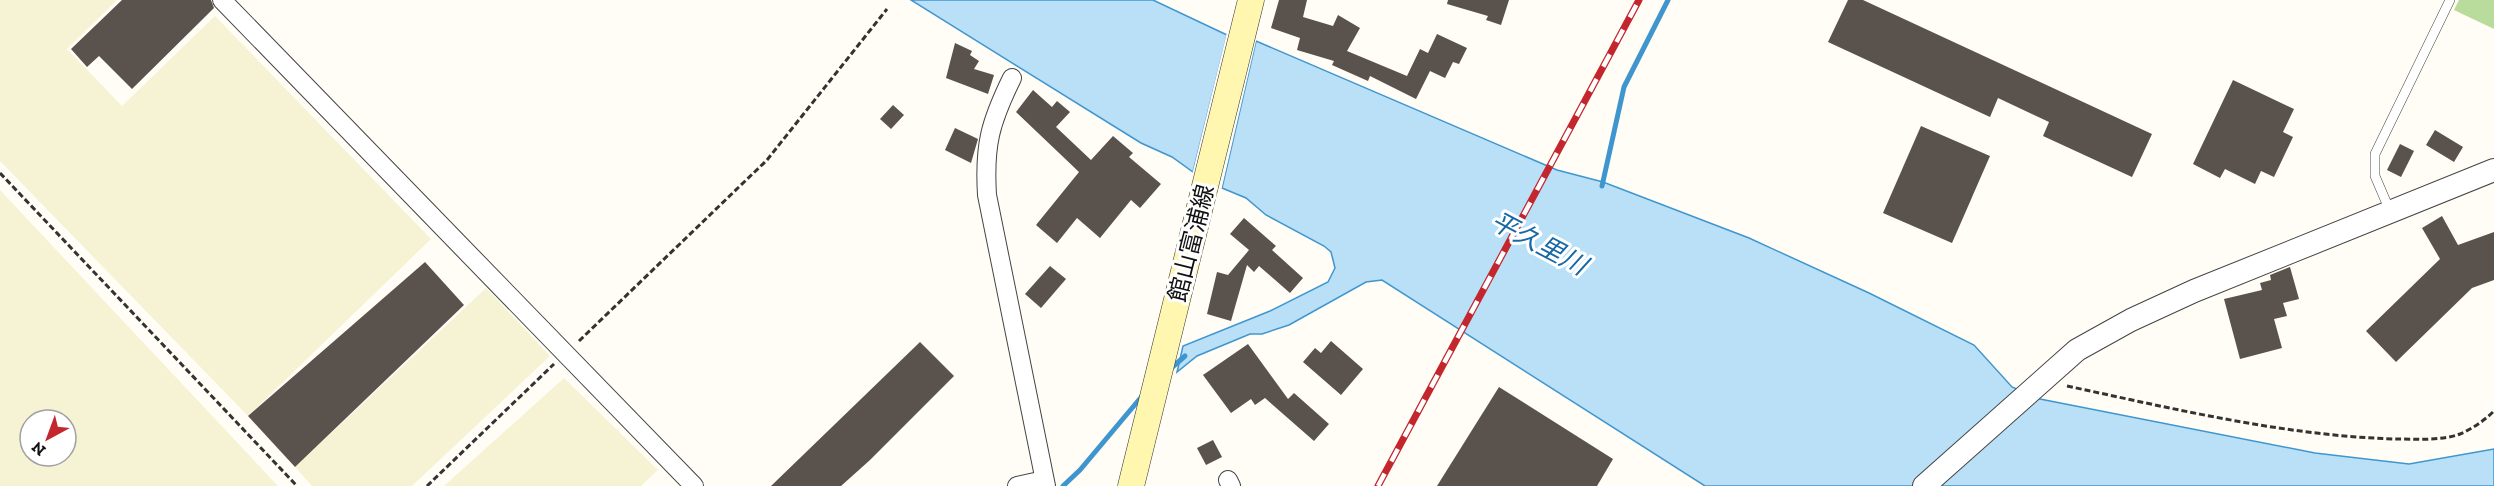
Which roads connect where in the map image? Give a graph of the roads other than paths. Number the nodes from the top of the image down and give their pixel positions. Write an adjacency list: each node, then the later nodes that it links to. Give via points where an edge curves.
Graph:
1 (222, 0): 8 (street)
2 (2450, 0): 6 (lane, via 2375,154 2375,176)
3 (1249, 11): 10 (main road, 館山富浦線)
4 (1012, 78): 7 (street, via 991,127 985,159 987,195)
5 (2494, 170): 6 (street)
6 (2390, 211): 11 (street, via 2194,291 2077,350)
7 (1045, 483): 9 (street)
8 (694, 486)
9 (1017, 486)
10 (1131, 486)
11 (1924, 486)

